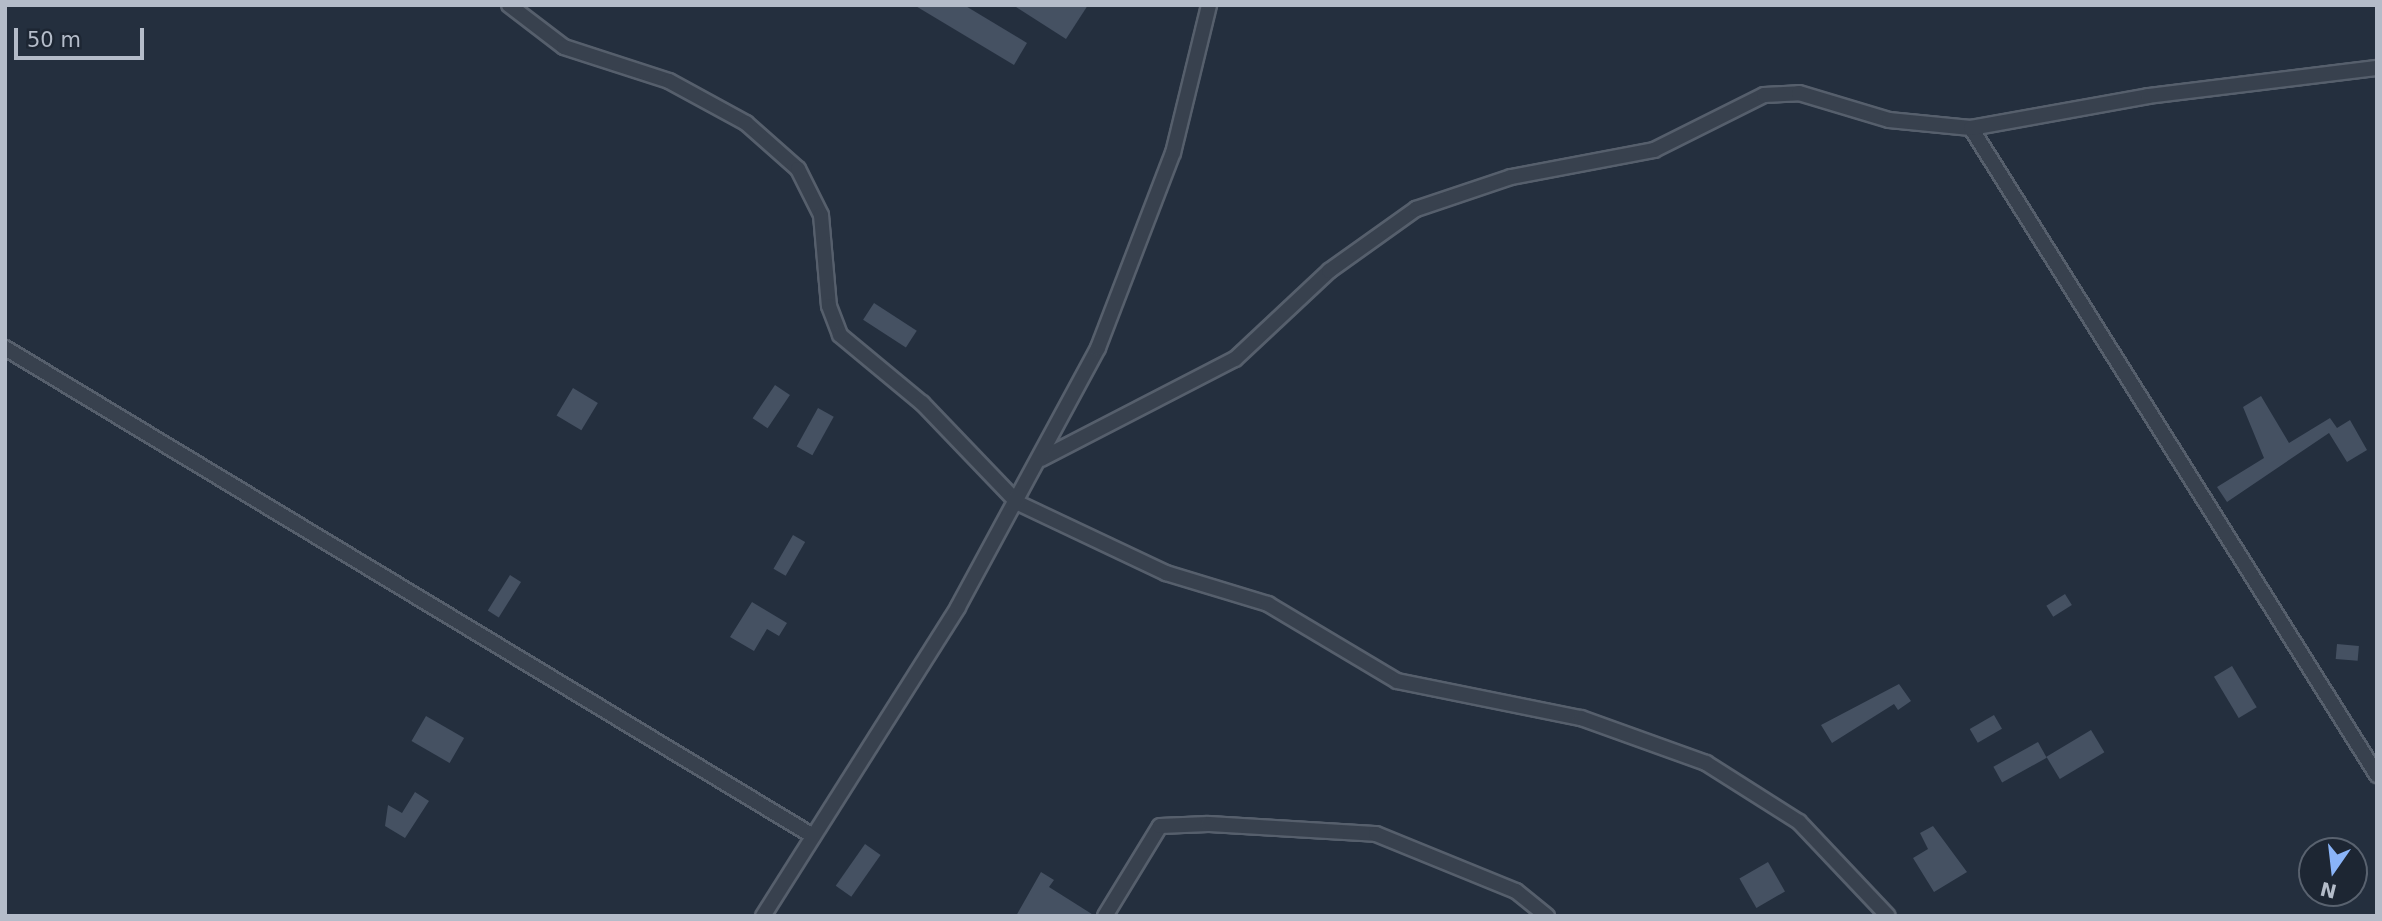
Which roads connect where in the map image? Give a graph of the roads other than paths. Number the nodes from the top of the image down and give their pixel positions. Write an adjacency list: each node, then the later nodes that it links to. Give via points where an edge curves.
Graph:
1 (509, 5): 7 (street, via 564,47 669,81 746,123 798,169 821,215 829,306 840,335 859,358 922,403)
2 (1209, 5): 6 (street, via 1172,153 1146,228 1098,348)
3 (2377, 68): 4 (street, via 2148,96)
4 (1971, 128): 6 (street, via 1889,120 1799,93 1763,95 1654,150 1511,177 1416,209 1329,271 1235,359); 8 (street)
5 (5, 348): 9 (street)
6 (1041, 459): 7 (street)
7 (1018, 503): 9 (street); 13 (street, via 1166,573 1268,604 1398,681 1581,718 1706,763 1799,822)
8 (2377, 775)
9 (813, 836): 10 (street)
10 (763, 916)
11 (1105, 916): 12 (street, via 1160,826 1208,824 1376,834 1516,891)
12 (1547, 916)
13 (1888, 916)

